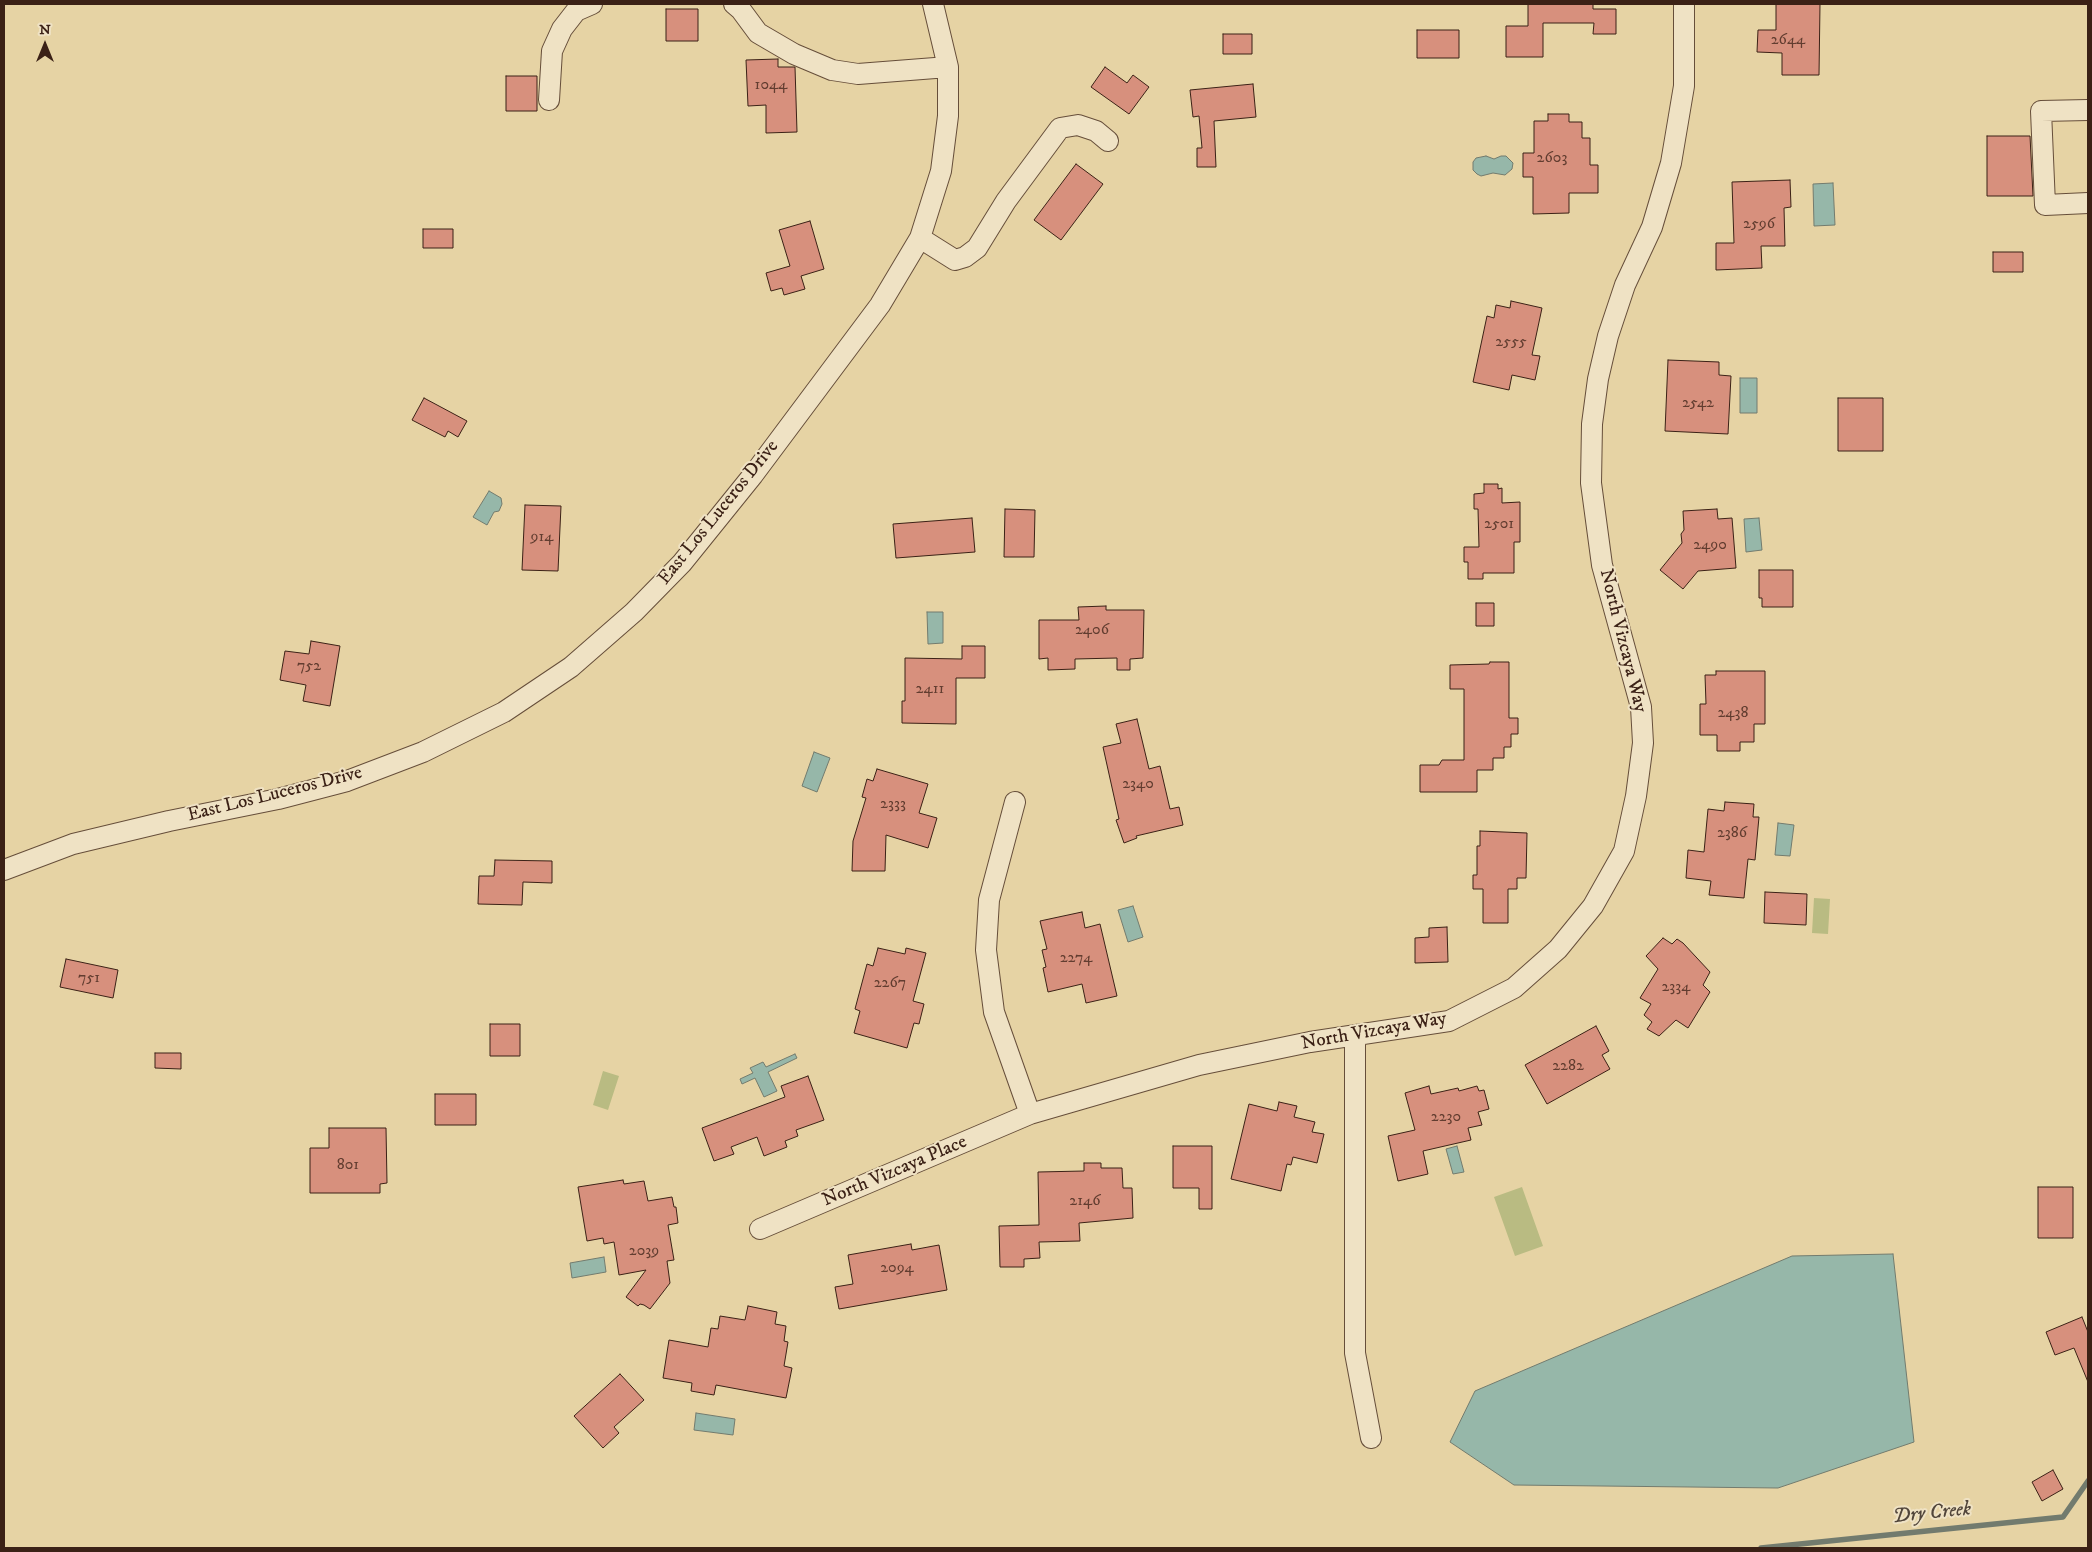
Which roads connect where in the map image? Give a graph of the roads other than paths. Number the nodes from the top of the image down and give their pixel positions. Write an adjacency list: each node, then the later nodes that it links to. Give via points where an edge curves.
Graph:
1 (592, 4): 6 (street, via 576,11 562,29 552,51)
2 (734, 4): 5 (street, via 758,33 794,54 832,70 858,74)
3 (933, 4): 5 (street, East Los Luceros Drive)
4 (1684, 4): 13 (street, North Vizcaya Way, via 1684,86 1672,163 1652,227 1625,285 1608,336 1592,424 1590,482 1602,565 1642,707 1643,743 1624,850 1593,906 1558,949 1514,988 1449,1021)
5 (948, 67): 10 (street, East Los Luceros Drive, via 948,116 941,171)
6 (549, 100)
7 (2088, 110): 9 (street, via 2040,111 2045,205)
8 (1108, 141): 10 (street, via 1096,131 1078,125 1060,128 1006,201 977,248 965,257 954,260)
9 (2088, 204)
10 (920, 238): 12 (street, East Los Luceros Drive, via 880,305 682,563 634,612 571,666 504,712 423,752 347,781 73,844)
11 (1015, 802): 14 (street, via 990,900 986,950 994,1012)
12 (4, 870)
13 (1355, 1035): 14 (street, North Vizcaya Way, via 1199,1065); 16 (street, via 1355,1353)
14 (1030, 1114): 15 (street, North Vizcaya Place)
15 (760, 1229)
16 (1371, 1438)

